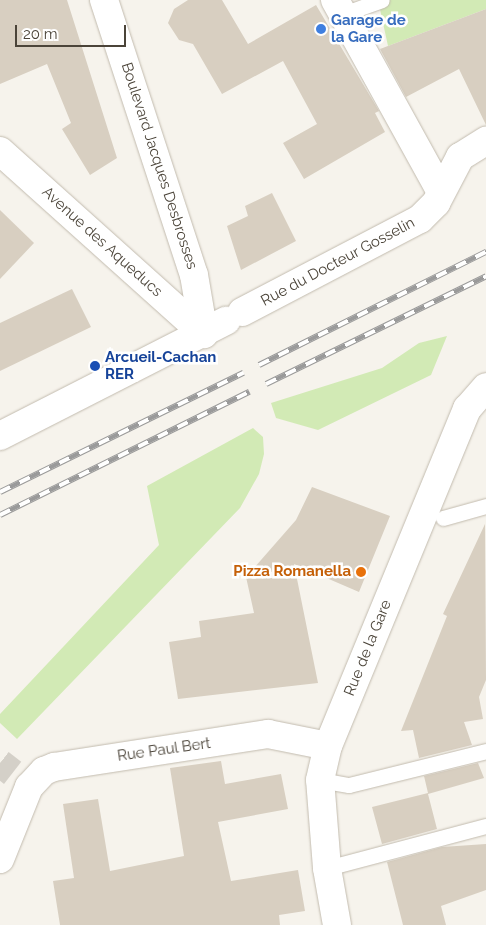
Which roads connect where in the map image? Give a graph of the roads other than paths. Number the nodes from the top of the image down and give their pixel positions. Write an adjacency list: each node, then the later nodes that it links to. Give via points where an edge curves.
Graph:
1 (104, 0): 7 (street, Boulevard Jacques Desbrosses, via 194,275)
2 (382, 0): 3 (lane)
3 (339, 7): 6 (street)
4 (486, 141): 6 (street, Rue du Docteur Gosselin, via 460,157)
5 (0, 151): 7 (street, Avenue des Aqueducs)
6 (440, 190): 7 (street, Rue du Docteur Gosselin, via 436,203 420,219)
7 (224, 322): 9 (street, Rue du Docteur Gosselin)
8 (486, 388): 12 (street, Rue de la Gare, via 467,409)
9 (0, 436)
10 (486, 506): 11 (lane)
11 (443, 518)
12 (328, 746): 14 (street, Rue de la Gare); 16 (street, Rue Paul Bert, via 268,734 67,764 44,771 21,780)
13 (486, 751): 14 (lane, via 350,785)
14 (320, 780): 17 (street, Rue de la Gare)
15 (486, 826): 17 (lane)
16 (2, 850)
17 (327, 868): 18 (street, Rue de la Gare)
18 (337, 925)

